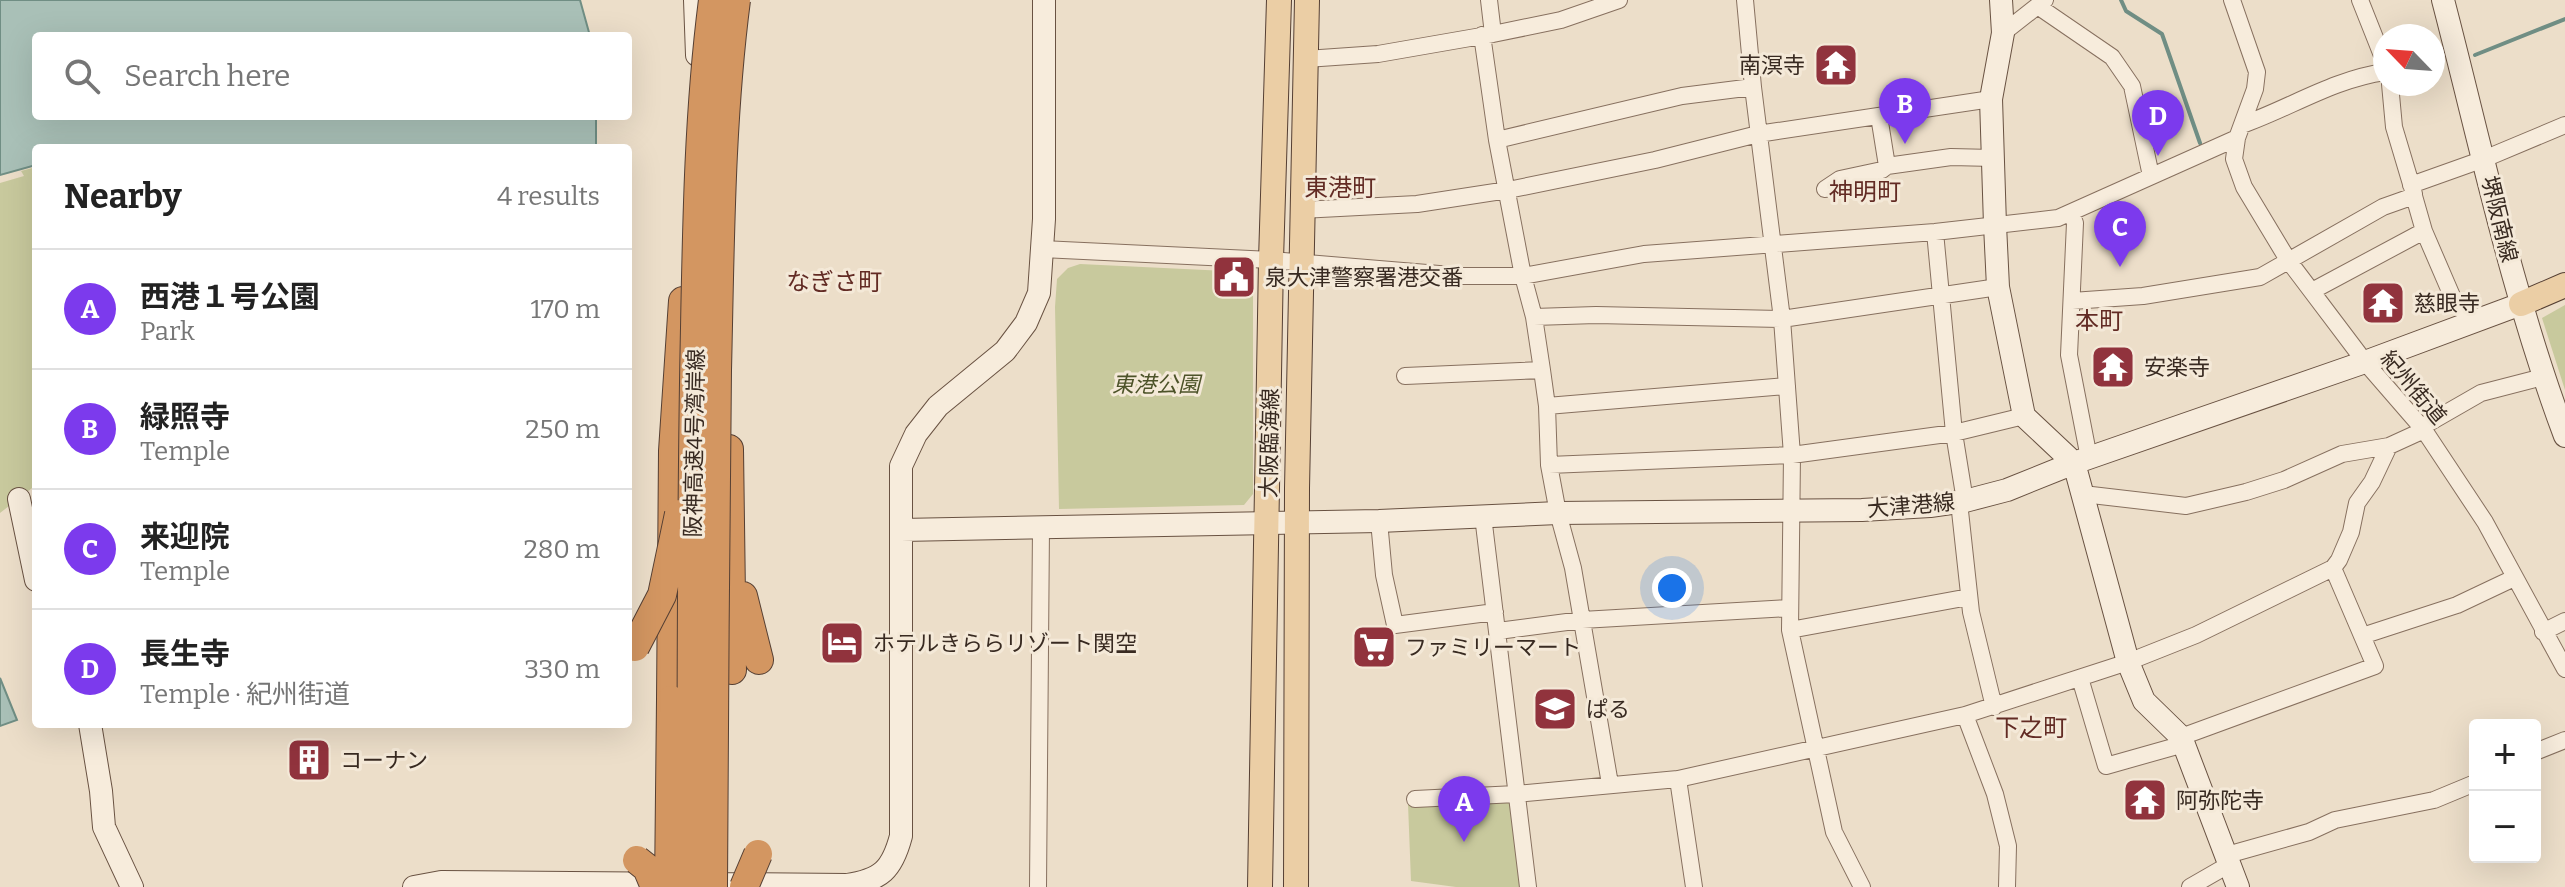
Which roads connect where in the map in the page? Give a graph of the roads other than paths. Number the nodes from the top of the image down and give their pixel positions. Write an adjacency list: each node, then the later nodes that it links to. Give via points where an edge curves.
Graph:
1 (695, 0): 52 (street)
2 (713, 0): 39 (highway, 阪神高速4号湾岸線, bridge)
3 (720, 0): 70 (street)
4 (736, 0): 53 (highway, 阪神高速4号湾岸線, bridge, via 722,157)
5 (1044, 0): 43 (street)
6 (1279, 0): 44 (main road, 大阪臨海線)
7 (1307, 0): 19 (main road, 大阪臨海線)
8 (1489, 0): 18 (street)
9 (1619, 0): 18 (street, via 1561,20)
10 (1745, 0): 21 (street)
11 (2001, 0): 16 (street)
12 (2232, 0): 26 (street, 紀州街道, via 2257,72)
13 (2360, 0): 17 (street)
14 (2443, 0): 30 (street, 堺阪南線)
15 (2042, 4): 16 (street); 32 (street, via 2112,57 2132,86)
16 (2003, 33): 23 (street)
17 (2373, 33)
18 (1487, 35): 19 (street, via 1378,54); 28 (street)
19 (1306, 59): 36 (main road, 大阪臨海線)
20 (2373, 75): 26 (street, via 2344,82)
21 (1753, 87): 27 (street); 28 (street, via 1682,96)
22 (2391, 96): 35 (street, via 2394,127)
23 (1991, 99): 24 (street); 29 (street)
24 (1879, 116): 27 (street); 31 (street)
25 (2565, 125): 30 (street)
26 (2240, 131): 32 (street); 45 (street, 紀州街道, via 2234,159 2244,187)
27 (1758, 134): 34 (street); 42 (street)
28 (1497, 140): 34 (street)
29 (1993, 158): 31 (street, via 1951,157); 38 (street)
30 (2484, 159): 35 (street); 55 (street, 堺阪南線)
31 (1887, 166): 33 (street, via 1840,179)
32 (2151, 176): 37 (street)
33 (1825, 189)
34 (1508, 190): 36 (street, via 1417,204); 47 (street)
35 (2413, 190): 40 (street); 45 (street)
36 (1301, 210): 46 (main road, 大阪臨海線)
37 (2071, 213): 38 (street); 54 (street)
38 (1995, 225): 41 (street); 49 (street)
39 (697, 230): 97 (highway, bridge, via 678,527 662,595); 117 (highway, 阪神高速4号湾岸線, bridge)
40 (2424, 231): 50 (street); 58 (street, via 2452,296)
41 (1935, 232): 42 (street); 51 (street)
42 (1772, 243): 47 (street, via 1644,254); 57 (street)
43 (1042, 249): 44 (street); 84 (street, via 1039,293 1026,323 1005,351 938,406 916,434 901,466)
44 (1271, 260): 46 (street); 80 (main road, 大阪臨海線)
45 (2288, 260): 50 (street, 紀州街道); 54 (street, via 2260,277 2143,296)
46 (1300, 262): 47 (street); 81 (main road, 大阪臨海線)
47 (1523, 276): 56 (street)
48 (2565, 285): 55 (main road)
49 (1998, 287): 51 (street); 65 (street)
50 (2312, 291): 59 (street, 紀州街道)
51 (1942, 296): 57 (street); 67 (street)
52 (684, 299): 117 (street); 117 (highway, bridge, via 673,451)
53 (719, 301): 98 (highway, bridge, via 739,582); 118 (highway, 阪神高速4号湾岸線, bridge)
54 (2072, 301): 72 (street, via 2069,355)
55 (2521, 304): 58 (street, 大津港線); 62 (street, 堺阪南線)
56 (1534, 317): 57 (street); 60 (street)
57 (1782, 319): 63 (street)
58 (2472, 322): 59 (street, 大津港線)
59 (2365, 362): 66 (street, 紀州街道); 72 (street, 大津港線)
60 (1542, 370): 61 (street); 64 (street)
61 (1405, 376)
62 (2543, 377): 66 (street, via 2481,393); 68 (street, 堺阪南線)
63 (1787, 386): 64 (street); 71 (street)
64 (1547, 406): 73 (street)
65 (2024, 416): 67 (street); 72 (street)
66 (2424, 430): 69 (street); 87 (street, 紀州街道, via 2485,522)
67 (1954, 433): 71 (street); 76 (street)
68 (2565, 436)
69 (2389, 446): 74 (street, via 2342,454 2284,480 2186,506); 86 (street, via 2357,503 2351,532)
70 (729, 449): 118 (street); 118 (highway, via 732,670)
71 (1792, 455): 73 (street); 77 (street)
72 (2082, 460): 74 (street); 76 (street, 大津港線, via 2007,490)
73 (1549, 465): 78 (street)
74 (2083, 494): 99 (street)
75 (19, 499): 85 (street)
76 (1962, 501): 77 (street, 大津港線); 88 (street)
77 (1793, 511): 78 (street, 大津港線); 89 (street)
78 (1558, 513): 79 (street, 大津港線); 91 (street)
79 (1483, 516): 82 (street, 大津港線); 90 (street)
80 (1267, 521): 81 (street, 大津港線); 83 (street, 大津港線); 122 (main road, 大阪臨海線)
81 (1297, 521): 82 (street, 大津港線); 123 (main road, 大阪臨海線)
82 (1379, 521): 90 (street, via 1395,625)
83 (1041, 527): 84 (street, 大津港線); 121 (street)
84 (901, 530): 118 (street, via 901,836 895,858 869,882)
85 (32, 561)
86 (2333, 568): 96 (street); 99 (street)
87 (2514, 578): 95 (street, 紀州街道); 96 (street, via 2457,605)
88 (1969, 597): 93 (street); 102 (street)
89 (1789, 608): 91 (street); 93 (street)
90 (1495, 612): 94 (street)
91 (1582, 620): 94 (street); 110 (street)
92 (2565, 621): 95 (street)
93 (1790, 630): 107 (street)
94 (1498, 631): 112 (street)
95 (2543, 632): 100 (street, 紀州街道)
96 (2362, 636): 106 (street, via 2375,666)
97 (635, 647)
98 (759, 660)
99 (2128, 662): 101 (street); 106 (street, via 2144,701)
100 (2565, 669)
101 (2080, 678): 102 (street); 106 (street, via 2106,766)
102 (1994, 707): 103 (street)
103 (1965, 715): 107 (street); 127 (street, via 1999,807 2008,846)
104 (91, 728): 119 (street, via 104,827)
105 (2565, 740): 108 (street)
106 (2183, 741): 116 (street)
107 (1815, 750): 109 (street); 126 (street, via 1834,832)
108 (2541, 750)
109 (1678, 779): 110 (street); 125 (street)
110 (1610, 784): 112 (street)
111 (2469, 785): 116 (street, via 2434,800 2335,820)
112 (1516, 794): 113 (street); 124 (street)
113 (1415, 799)
114 (758, 854): 118 (highway, bridge)
115 (637, 860): 117 (highway, bridge)
116 (2228, 860): 128 (street); 129 (street)
117 (674, 886): 118 (street); 120 (street, via 441,882)
118 (727, 886)
119 (132, 887)
120 (414, 887)
121 (1038, 887)
122 (1260, 887)
123 (1296, 887)
124 (1528, 887)
125 (1694, 887)
126 (1862, 887)
127 (2007, 887)
128 (2190, 887)
129 (2238, 887)

